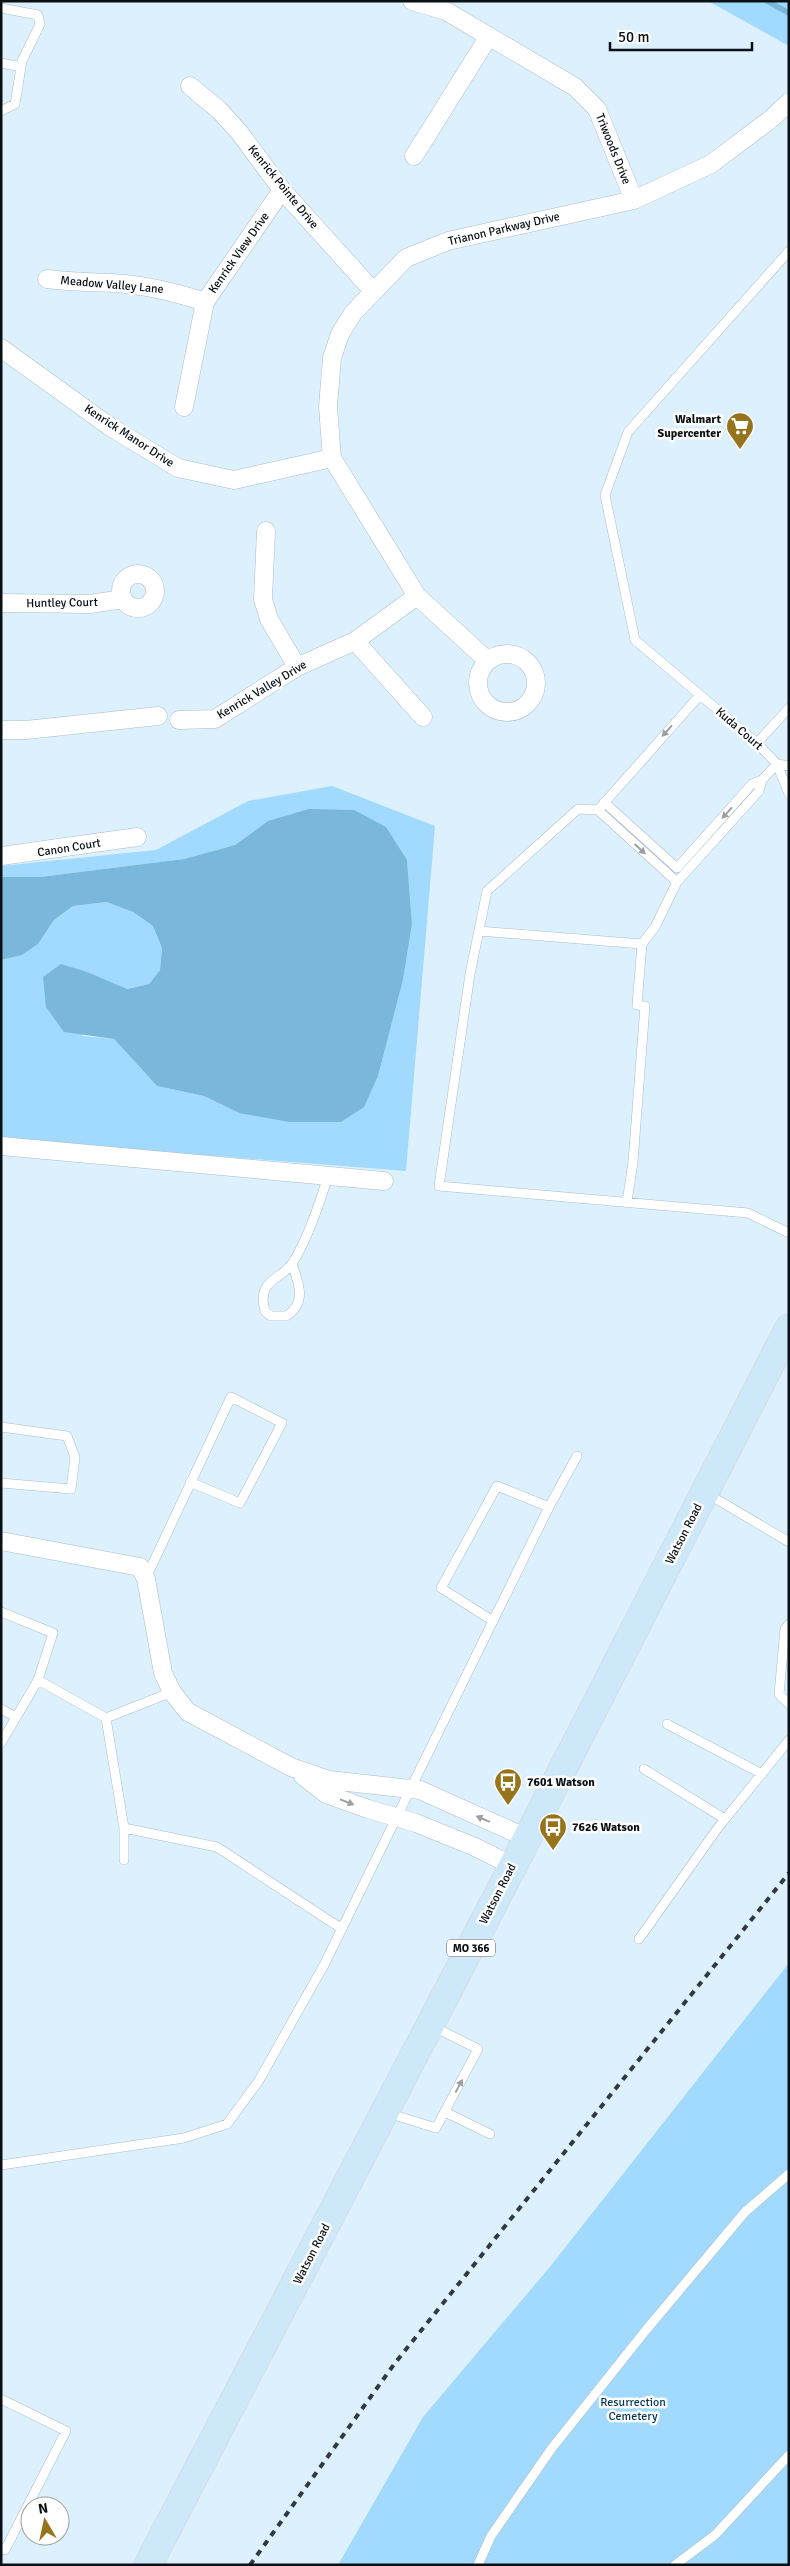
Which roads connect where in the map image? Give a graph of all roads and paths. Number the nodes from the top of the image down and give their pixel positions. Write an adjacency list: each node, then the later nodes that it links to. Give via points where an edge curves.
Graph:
1 (412, 1): 3 (street, Triwoods Drive, via 446,11)
2 (1, 8): 5 (lane, via 38,15 40,24)
3 (489, 36): 9 (street); 11 (street, Triwoods Drive, via 575,87 597,108)
4 (1, 63): 5 (lane)
5 (21, 67): 8 (lane, via 15,104)
6 (190, 86): 10 (street, Kenrick Pointe Drive, via 232,124)
7 (789, 102): 11 (street, Trianon Parkway Drive, via 711,164)
8 (1, 111)
9 (414, 156)
10 (282, 190): 14 (street, Kenrick Pointe Drive); 15 (street, Kenrick View Drive)
11 (634, 200): 14 (street, Trianon Parkway Drive, via 448,242 406,258)
12 (789, 251): 26 (lane, Kuda Court, via 628,432 605,495 635,640)
13 (47, 278): 15 (street, Meadow Valley Lane, via 172,290)
14 (373, 291): 18 (street, Trianon Parkway Drive, via 340,334 332,358 328,407)
15 (205, 302): 17 (street, Kenrick View Drive)
16 (1, 348): 18 (street, Kenrick Manor Drive, via 109,426 178,468 234,480)
17 (184, 407)
18 (332, 458): 20 (street, Trianon Parkway Drive)
19 (266, 531): 25 (street, via 263,599 269,618)
20 (417, 596): 23 (street, Kenrick Valley Drive); 24 (street, Trianon Parkway Drive)
21 (123, 599): 22 (street, Huntley Court, via 90,604)
22 (1, 603)
23 (355, 641): 25 (street, Kenrick Valley Drive); 29 (street)
24 (488, 661)
25 (297, 667): 30 (street, Kenrick Valley Drive, via 215,719)
26 (700, 695): 32 (lane, Kuda Court); 37 (lane, one-way to 37)
27 (789, 708): 32 (lane)
28 (158, 716): 31 (street)
29 (423, 717)
30 (179, 720)
31 (1, 730)
32 (757, 743): 33 (lane, Kuda Court)
33 (777, 764): 34 (lane); 35 (lane); 36 (lane, Kuda Court)
34 (789, 766)
35 (762, 780): 37 (lane, one-way to 37, via 752,784 677,868); 41 (lane, via 759,791)
36 (789, 794)
37 (604, 802): 38 (lane)
38 (598, 810): 41 (lane, one-way to 41); 42 (lane, via 578,809 487,891)
39 (136, 837): 40 (street, Canon Court)
40 (1, 856)
41 (677, 882): 43 (lane, via 655,927)
42 (479, 930): 43 (lane); 47 (lane, via 439,1186)
43 (642, 944): 47 (lane, via 638,1005 644,1006 633,1162)
44 (1, 1146): 45 (street)
45 (328, 1176): 46 (street); 49 (lane)
46 (384, 1181)
47 (627, 1202): 48 (lane, via 748,1213)
48 (789, 1232)
49 (292, 1264): 49 (lane, via 268,1284 263,1294 265,1311 271,1316 286,1316 298,1305 300,1290)
50 (789, 1328): 55 (main road, Watson Road / MO 366)
51 (1, 1427): 54 (lane, via 67,1436 75,1457 70,1489)
52 (577, 1456): 56 (lane)
53 (190, 1482): 53 (lane, via 231,1397 282,1423 240,1503); 59 (lane)
54 (1, 1483)
55 (705, 1493): 58 (lane); 79 (main road, Watson Road / MO 366)
56 (549, 1507): 61 (lane); 61 (lane, via 497,1486 440,1588)
57 (1, 1541): 59 (street, via 140,1567)
58 (789, 1542)
59 (146, 1578): 64 (street, via 163,1673)
60 (1, 1612): 63 (lane, via 53,1633)
61 (493, 1621): 75 (lane)
62 (789, 1624): 65 (lane, via 785,1629 779,1694)
63 (38, 1680): 67 (lane); 68 (lane)
64 (172, 1692): 68 (lane); 72 (street, via 188,1712)
65 (789, 1704)
66 (1, 1709): 67 (lane)
67 (16, 1716): 71 (lane)
68 (106, 1718): 78 (lane)
69 (667, 1724): 74 (lane)
70 (789, 1740): 74 (lane)
71 (1, 1742)
72 (291, 1767): 75 (street, via 329,1780); 76 (street, one-way to 76, via 326,1794)
73 (644, 1768): 77 (lane)
74 (762, 1774): 77 (lane)
75 (412, 1789): 76 (lane); 79 (street, one-way to 75)
76 (398, 1818): 81 (street, via 416,1822); 82 (lane)
77 (726, 1819): 83 (lane)
78 (124, 1828): 80 (lane); 82 (lane, via 217,1847)
79 (528, 1838): 81 (main road, Watson Road / MO 366)
80 (124, 1860)
81 (513, 1866): 84 (main road, Watson Road / MO 366)
82 (342, 1929): 88 (lane, via 258,2082 227,2124 184,2138)
83 (639, 1939)
84 (430, 2025): 85 (main road, Watson Road / MO 366); 86 (lane, one-way to 84, via 478,2049)
85 (385, 2112): 86 (lane, via 436,2128); 93 (main road, Watson Road / MO 366)
86 (445, 2112): 87 (lane)
87 (490, 2134)
88 (1, 2165)
89 (789, 2174): 94 (lane, via 745,2212 552,2448 492,2536)
90 (1, 2400): 92 (lane, via 66,2431)
91 (789, 2455): 95 (lane, via 714,2536)
92 (3, 2549)
93 (148, 2565)
94 (478, 2565)
95 (675, 2565)

